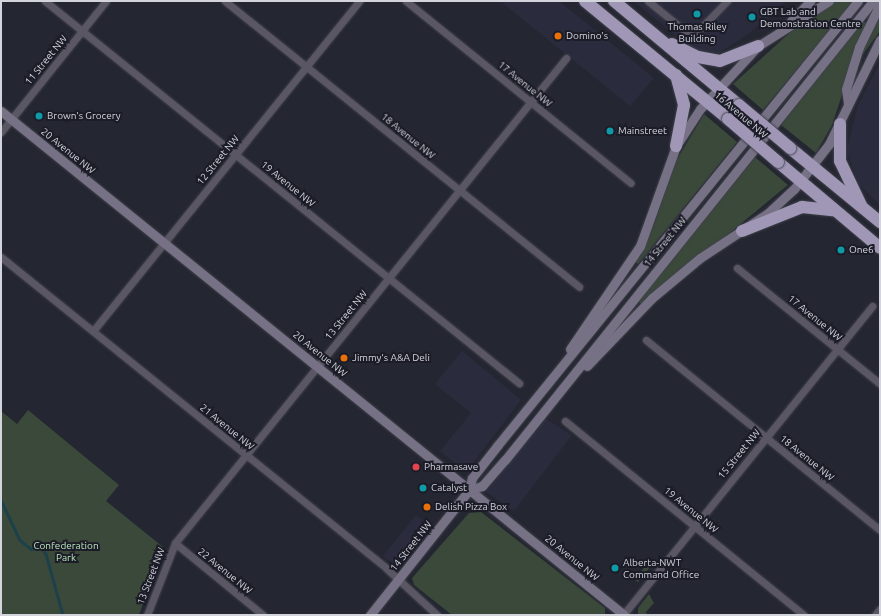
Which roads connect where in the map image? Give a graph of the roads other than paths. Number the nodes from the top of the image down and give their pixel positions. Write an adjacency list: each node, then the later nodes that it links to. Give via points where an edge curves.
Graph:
1 (45, 1): 16 (street, 19 Avenue NW)
2 (106, 1): 16 (street, 11 Street NW)
3 (225, 1): 21 (street, 18 Avenue NW)
4 (359, 1): 21 (street, 12 Street NW)
5 (406, 1): 24 (street, 17 Avenue NW)
6 (585, 1): 22 (highway, 16 Avenue NW)
7 (614, 1): 18 (highway, 16 Avenue NW)
8 (648, 1): 9 (street, via 684,30 696,33)
9 (727, 1)
10 (810, 1): 15 (main road)
11 (829, 1): 15 (main road)
12 (858, 1): 52 (main road, 14 Street NW)
13 (873, 1): 55 (main road, 14 Street NW)
14 (880, 4): 26 (main road, via 859,46 846,90)
15 (785, 28): 19 (main road)
16 (82, 31): 28 (street, 11 Street NW); 32 (street, 19 Avenue NW)
17 (880, 40): 26 (main road)
18 (665, 42): 19 (highway, via 683,47 698,57 720,61); 23 (highway, 16 Avenue NW)
19 (758, 46): 23 (main road)
20 (566, 58): 24 (street, 13 Street NW)
21 (306, 66): 32 (street, 12 Street NW); 36 (street, 18 Avenue NW)
22 (676, 74): 25 (highway, 16 Avenue NW); 31 (highway, via 684,104)
23 (719, 88): 25 (main road); 33 (highway, 16 Avenue NW, bridge)
24 (530, 101): 35 (street, 17 Avenue NW); 36 (street, 13 Street NW)
25 (707, 102): 31 (main road); 34 (highway, 16 Avenue NW, bridge)
26 (848, 103): 29 (main road)
27 (1, 111): 28 (main road, 20 Avenue NW)
28 (11, 119): 30 (street, 11 Street NW); 41 (main road, 20 Avenue NW)
29 (840, 124): 33 (main road); 37 (highway, via 840,161)
30 (1, 132)
31 (676, 146): 52 (main road, via 640,246)
32 (235, 154): 41 (street, 12 Street NW); 45 (street, 19 Avenue NW)
33 (814, 166): 34 (main road); 37 (highway, 16 Avenue NW)
34 (800, 182): 38 (highway, 16 Avenue NW); 40 (main road, via 781,203)
35 (632, 183)
36 (459, 190): 45 (street, 13 Street NW); 46 (street, 18 Avenue NW)
37 (861, 205): 39 (highway, 16 Avenue NW)
38 (834, 210): 40 (highway, via 802,207); 42 (highway, 16 Avenue NW)
39 (880, 222)
40 (742, 231): 55 (main road, via 700,258 652,298)
41 (164, 243): 48 (street, 12 Street NW); 51 (main road, 20 Avenue NW)
42 (880, 248)
43 (1, 257): 48 (street, 21 Avenue NW)
44 (737, 268): 50 (street, 17 Avenue NW)
45 (388, 278): 51 (street, 13 Street NW); 53 (street, 19 Avenue NW)
46 (579, 288)
47 (872, 306): 50 (street, 15 Street NW)
48 (93, 331): 58 (street, 21 Avenue NW)
49 (646, 340): 57 (street, 18 Avenue NW)
50 (837, 349): 54 (street, 17 Avenue NW); 57 (street, 15 Street NW)
51 (317, 366): 58 (street, 13 Street NW); 59 (main road, 20 Avenue NW)
52 (549, 382): 59 (main road, 14 Street NW, via 472,478)
53 (519, 384)
54 (880, 384)
55 (560, 391): 59 (main road, 14 Street NW, via 482,486)
56 (565, 421): 60 (street, 19 Avenue NW)
57 (766, 437): 60 (street, 15 Street NW); 61 (street, 18 Avenue NW)
58 (246, 455): 62 (street, 13 Street NW); 63 (street, 21 Avenue NW, via 387,569)
59 (469, 490): 63 (main road, 14 Street NW); 69 (main road, 20 Avenue NW)
60 (694, 526): 69 (street, 15 Street NW); 70 (street, 19 Avenue NW)
61 (880, 530)
62 (175, 543): 65 (street, 13 Street NW); 66 (street, 22 Avenue NW)
63 (397, 582): 67 (main road, 14 Street NW); 68 (street, 21 Avenue NW)
64 (880, 609): 71 (street)
65 (147, 615)
66 (263, 615)
67 (370, 615)
68 (437, 615)
69 (623, 615)
70 (804, 615)
71 (875, 615)

